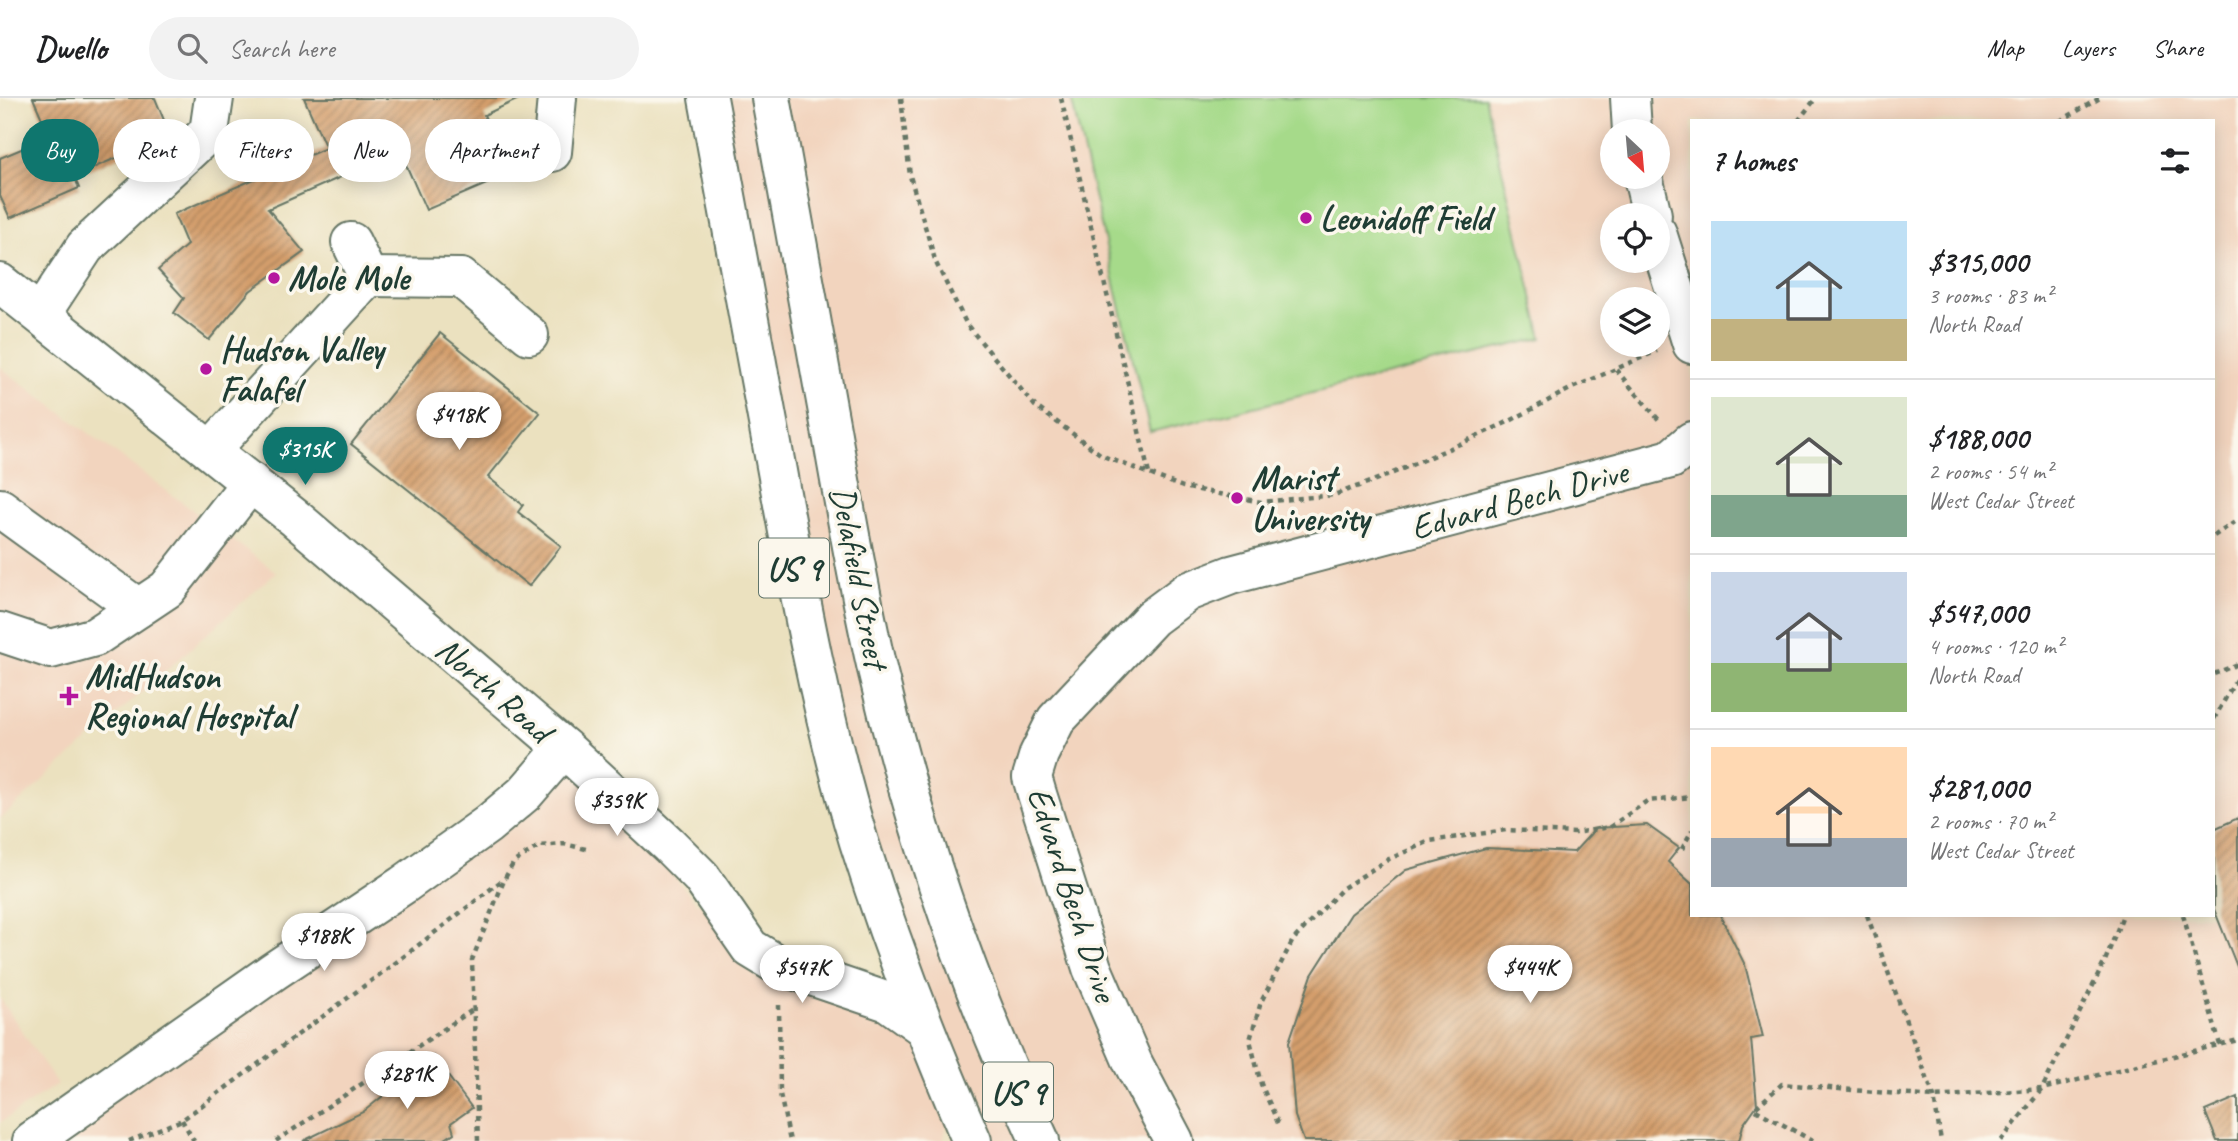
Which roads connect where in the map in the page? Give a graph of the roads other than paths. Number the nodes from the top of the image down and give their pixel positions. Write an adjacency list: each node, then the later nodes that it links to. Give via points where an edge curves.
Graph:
1 (214, 98): 12 (main road, via 209,132 85,247)
2 (557, 98): 6 (main road)
3 (708, 98): 22 (main road, Delafield Street / US 9, via 810,651 859,841)
4 (771, 98): 25 (main road, Delafield Street / US 9, via 877,669 908,786 960,946)
5 (1630, 98): 7 (main road)
6 (555, 119)
7 (1631, 119)
8 (351, 242): 10 (main road)
9 (1670, 273): 14 (main road)
10 (368, 276): 13 (main road, via 461,278); 16 (main road)
11 (0, 283): 12 (main road, North Road)
12 (41, 314): 16 (main road, North Road)
13 (529, 335)
14 (1690, 336)
15 (1688, 445): 26 (main road, Edvard Bech Drive, via 1671,459 1244,572 1187,592 1152,618 1056,720 1032,777 1092,968 1133,1063)
16 (211, 450): 17 (main road, North Road)
17 (251, 482): 19 (main road, via 167,589); 21 (main road, North Road)
18 (0, 508): 19 (main road)
19 (138, 608): 20 (main road, via 95,637 51,649)
20 (0, 632)
21 (568, 753): 22 (main road, North Road, via 701,877 750,948 773,962 888,1002); 23 (main road, via 487,825)
22 (923, 1027): 24 (main road, North Road / US 9)
23 (32, 1141)
24 (972, 1141)
25 (1040, 1141)
26 (1174, 1141)

